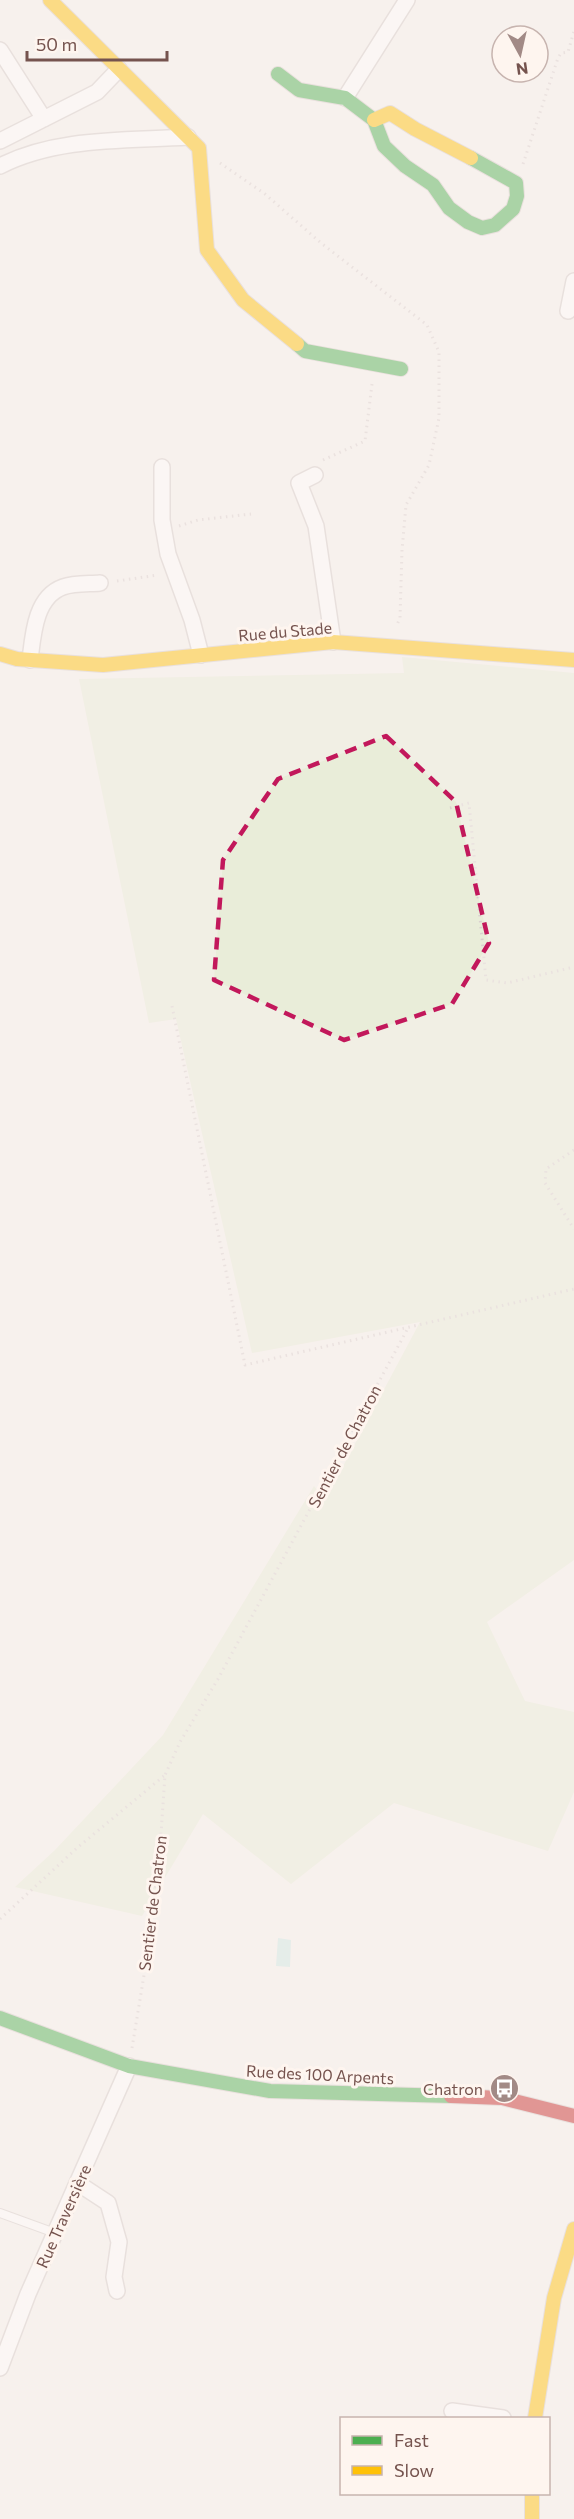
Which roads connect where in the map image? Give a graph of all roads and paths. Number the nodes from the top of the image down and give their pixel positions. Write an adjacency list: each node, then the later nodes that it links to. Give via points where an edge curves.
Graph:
1 (50, 0): 5 (street)
2 (407, 0): 7 (street)
3 (574, 31): 13 (path, via 568,52 558,58)
4 (0, 51): 8 (street)
5 (119, 69): 8 (street, via 97,92); 10 (street)
6 (279, 74): 7 (street, via 299,90)
7 (345, 98): 9 (street)
8 (44, 119): 11 (street)
9 (374, 120): 13 (street, via 390,113); 13 (street, via 384,146 432,185 449,208 475,225 495,225 513,209)
10 (188, 136): 12 (street, via 67,146 22,155); 16 (street, via 199,148 207,250 243,300 305,351)
11 (0, 141)
12 (0, 166)
13 (516, 183)
14 (574, 281): 15 (street)
15 (568, 311)
16 (374, 364): 17 (street); 19 (path, via 365,441 311,466)
17 (401, 369)
18 (162, 467): 21 (street)
19 (315, 475): 24 (street, via 299,483 316,526)
20 (251, 514): 21 (path, via 198,520)
21 (164, 531): 22 (street)
22 (175, 573): 23 (path); 26 (street)
23 (100, 583): 27 (street, via 65,586 52,592 40,609)
24 (333, 642): 26 (street, Rue du Stade); 28 (street, Rue du Stade)
25 (0, 654): 27 (street, Rue du Stade)
26 (201, 655): 27 (street, Rue du Stade, via 102,665)
27 (30, 660)
28 (574, 660)
29 (450, 808): 30 (path, via 469,803 486,980 507,983)
30 (574, 967)
31 (172, 1006): 35 (path, via 245,1365)
32 (574, 1150): 33 (path, via 546,1169 545,1184)
33 (574, 1229)
34 (574, 1289): 35 (path)
35 (408, 1328): 36 (path, Sentier de Chatron)
36 (165, 1774): 37 (path); 39 (path, Sentier de Chatron, via 148,1952)
37 (0, 1919)
38 (0, 2018): 39 (street, Rue des 100 Arpents)
39 (129, 2066): 40 (street, Rue des 100 Arpents, via 270,2091 502,2098); 41 (street, Rue Traversière)
40 (574, 2116)
41 (79, 2184): 44 (street, Rue Traversière); 45 (street, via 108,2203 119,2242 114,2277)
42 (0, 2213): 44 (lane)
43 (574, 2229): 49 (street, via 557,2287)
44 (56, 2234): 46 (street, Rue Traversière)
45 (117, 2291)
46 (0, 2368)
47 (452, 2411): 48 (street)
48 (496, 2417)
49 (535, 2417)
50 (532, 2495): 51 (street)
51 (532, 2519)

